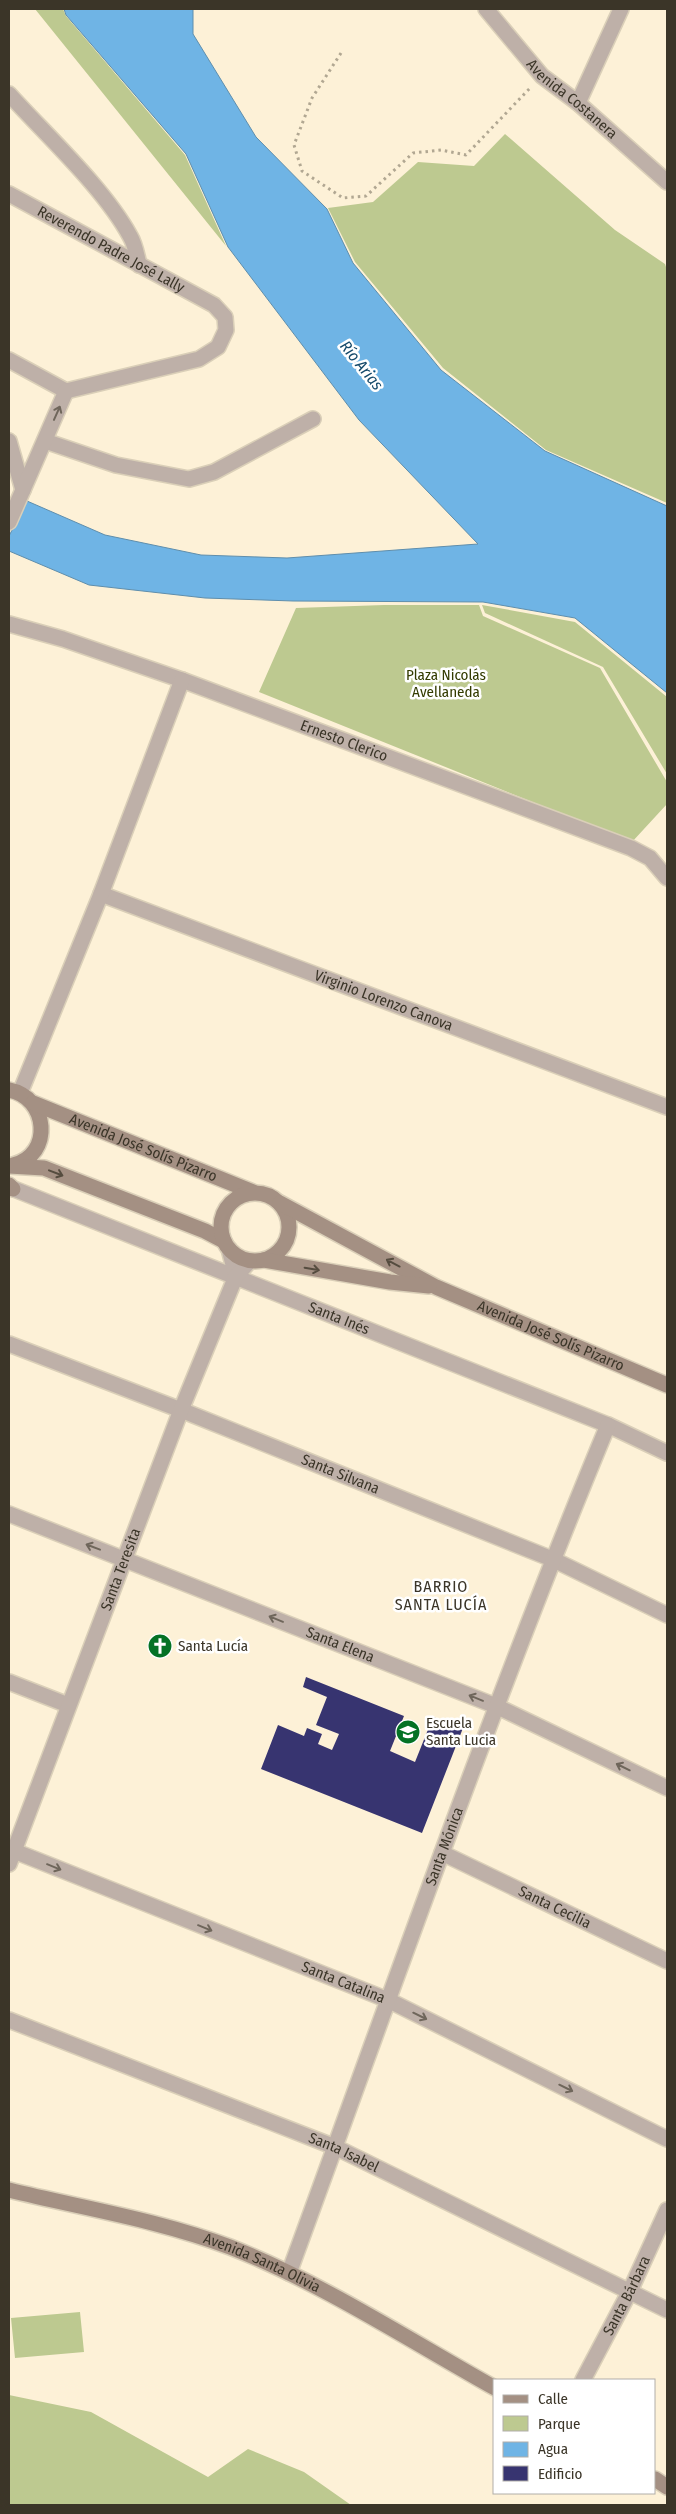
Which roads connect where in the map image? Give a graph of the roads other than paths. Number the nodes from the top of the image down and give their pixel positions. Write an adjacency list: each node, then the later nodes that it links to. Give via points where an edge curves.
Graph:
1 (486, 9): 4 (street, Avenida Costanera, via 542,76)
2 (621, 9): 4 (street)
3 (9, 94): 7 (street, via 121,221 132,238)
4 (578, 103): 5 (street, Avenida Costanera)
5 (667, 182)
6 (9, 194): 7 (street, Reverendo Padre José Lally)
7 (139, 265): 9 (street, Reverendo Padre José Lally, via 214,305 225,317 226,330 218,347 199,359)
8 (9, 360): 9 (street)
9 (66, 391): 12 (street, one-way to 9)
10 (312, 419): 12 (street, via 214,472 189,478 116,465)
11 (9, 441): 13 (street)
12 (45, 441): 13 (street)
13 (20, 497): 14 (street)
14 (9, 522)
15 (9, 624): 16 (street, Ernesto Clerico)
16 (182, 680): 17 (street, Ernesto Clerico, via 631,848 650,858); 18 (street)
17 (667, 878)
18 (101, 894): 19 (street); 21 (street, Virginio Lorenzo Canova)
19 (14, 1092): 20 (main road, Avenida José Solís Pizarro)
20 (33, 1103): 22 (main road, Avenida José Solís Pizarro, via 41,1119 37,1148 29,1157); 24 (main road, Avenida José Solís Pizarro)
21 (667, 1107)
22 (9, 1166): 26 (main road, Avenida José Solís Pizarro, one-way to 26, via 44,1168 205,1231)
23 (10, 1187): 28 (street, Santa Inés)
24 (253, 1192): 25 (main road, Avenida José Solís Pizarro, via 263,1193); 26 (main road, via 242,1195 225,1209 221,1220)
25 (280, 1203): 27 (main road, via 290,1224 288,1236 275,1255); 29 (main road, Avenida José Solís Pizarro, one-way to 25)
26 (227, 1245): 27 (main road, Avenida José Solís Pizarro); 28 (street)
27 (257, 1260): 28 (street); 29 (main road, Avenida José Solís Pizarro, one-way to 29)
28 (236, 1276): 32 (street, Santa Teresita); 33 (street, Santa Inés)
29 (436, 1287): 31 (main road, Avenida José Solís Pizarro)
30 (9, 1344): 32 (street, Santa Silvana)
31 (667, 1385)
32 (181, 1410): 36 (street, Santa Teresita); 37 (street, Santa Silvana)
33 (608, 1425): 34 (street, Santa Inés); 37 (street, Santa Mónica)
34 (667, 1453)
35 (9, 1514): 36 (street, Santa Elena, one-way to 35)
36 (124, 1559): 40 (street, Santa Teresita); 41 (street, Santa Elena, one-way to 36)
37 (552, 1560): 38 (street, Santa Silvana); 41 (street, Santa Mónica)
38 (667, 1615)
39 (9, 1682): 40 (street)
40 (68, 1705): 44 (street, Santa Teresita)
41 (496, 1706): 42 (street, Santa Elena, one-way to 41); 43 (street, Santa Mónica)
42 (667, 1788)
43 (442, 1853): 45 (street, Santa Cecilia); 46 (street, Santa Mónica)
44 (10, 1855): 46 (street, Santa Catalina, one-way to 46)
45 (667, 1961)
46 (388, 2000): 48 (street, Santa Catalina, one-way to 48); 49 (street, Santa Mónica)
47 (9, 2020): 49 (street, Santa Isabel)
48 (667, 2139)
49 (335, 2147): 52 (street, Santa Mónica); 53 (street, Santa Isabel)
50 (9, 2190): 52 (main road, Avenida Santa Olivia, via 174,2230 228,2247)
51 (667, 2210): 53 (street, Santa Bárbara)
52 (289, 2273): 56 (main road, Avenida Santa Olivia)
53 (630, 2291): 54 (street, Santa Isabel); 55 (street, Santa Bárbara)
54 (667, 2310)
55 (584, 2379)
56 (493, 2387)
57 (656, 2480): 58 (main road)
58 (667, 2487)

